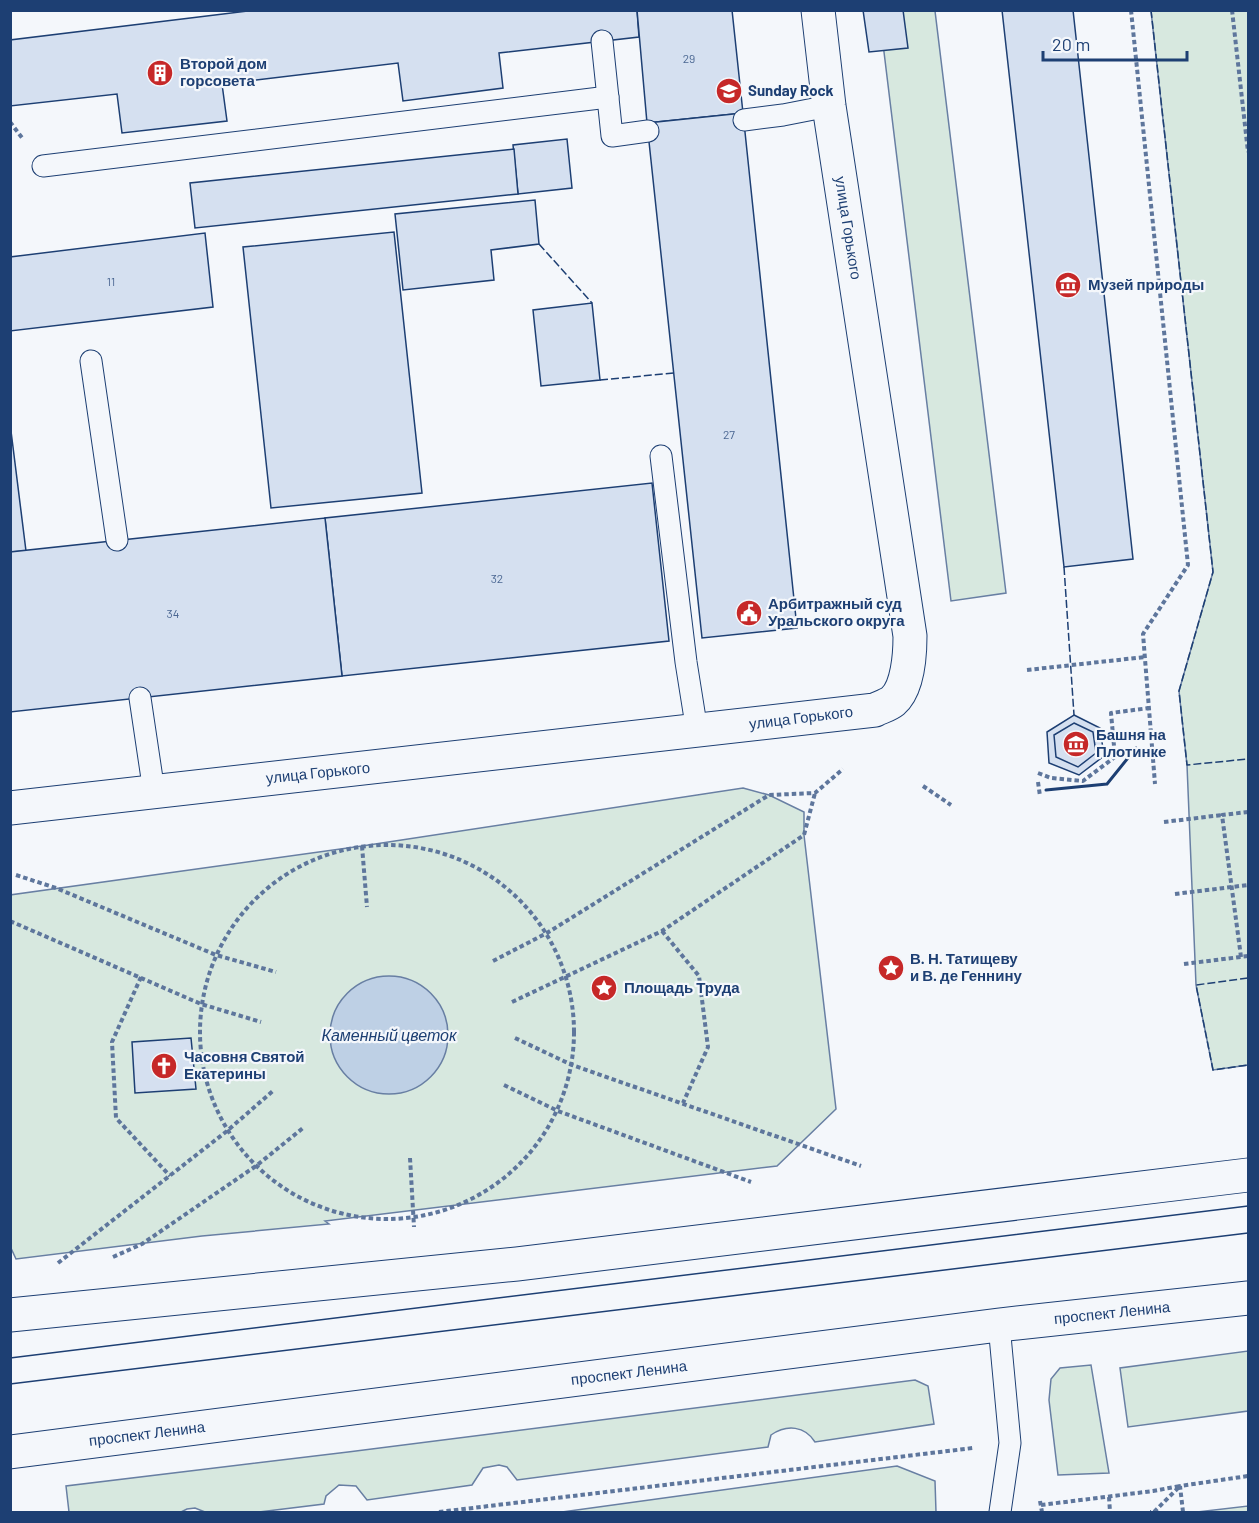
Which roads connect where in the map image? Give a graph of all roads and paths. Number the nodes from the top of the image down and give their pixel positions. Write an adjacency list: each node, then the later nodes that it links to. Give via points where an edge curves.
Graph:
1 (818, 10): 6 (main road, улица Горького)
2 (1131, 10): 15 (path, via 1188,565 1143,634)
3 (1232, 10): 8 (path)
4 (602, 41): 5 (lane)
5 (608, 97): 9 (lane, via 612,136); 11 (lane)
6 (829, 106): 7 (lane); 19 (main road, улица Горького, via 910,636 910,660 895,700 875,710)
7 (744, 120)
8 (1247, 122): 10 (path)
9 (648, 131)
10 (1248, 152)
11 (43, 166)
12 (91, 361): 14 (lane)
13 (661, 456): 19 (lane)
14 (117, 540)
15 (1144, 657): 16 (path); 18 (path)
16 (1027, 670)
17 (140, 698): 25 (lane)
18 (1149, 708): 21 (path, via 1111,713 1115,757 1083,781); 23 (path)
19 (697, 731): 25 (main road, улица Горького)
20 (843, 769): 26 (path)
21 (1038, 773)
22 (1038, 782): 27 (path)
23 (1155, 784)
24 (923, 786): 28 (path)
25 (154, 792): 29 (main road, улица Горького)
26 (815, 793): 40 (path, via 804,836); 41 (path, via 770,795)
27 (1040, 796)
28 (951, 805)
29 (10, 808)
30 (1248, 812): 31 (path)
31 (1222, 815): 32 (path); 36 (path)
32 (1164, 822)
33 (362, 846): 38 (path); 41 (path, via 411,846 465,861 512,890); 42 (path, via 297,867 249,904)
34 (16, 875): 42 (path)
35 (1248, 885): 36 (path)
36 (1232, 887): 37 (path); 44 (path)
37 (1175, 894)
38 (367, 907)
39 (10, 921): 48 (path)
40 (662, 931): 49 (path); 57 (path, via 699,976 708,1047)
41 (547, 933): 45 (path); 49 (path)
42 (216, 955): 47 (path); 51 (path)
43 (1248, 956): 44 (path)
44 (1241, 957): 46 (path)
45 (493, 962)
46 (1184, 964)
47 (276, 972)
48 (141, 977): 51 (path); 65 (path, via 112,1042 116,1118)
49 (567, 977): 50 (path); 54 (path, via 575,1021)
50 (512, 1002)
51 (201, 1004): 52 (path); 60 (path, via 200,1048 206,1080)
52 (261, 1022)
53 (515, 1038): 54 (path)
54 (572, 1065): 57 (path); 58 (path)
55 (504, 1085): 58 (path)
56 (274, 1090): 60 (path)
57 (683, 1103): 63 (path)
58 (558, 1111): 66 (path); 67 (path, via 522,1163 473,1199)
59 (303, 1128): 62 (path)
60 (227, 1131): 62 (path); 65 (path)
61 (410, 1158): 67 (path)
62 (256, 1166): 67 (path, via 302,1200 357,1217); 69 (path, via 142,1244)
63 (861, 1166)
64 (1248, 1175): 72 (main road, via 517,1264)
65 (170, 1176): 70 (path)
66 (751, 1182)
67 (413, 1218): 68 (path)
68 (414, 1227)
69 (113, 1257)
70 (58, 1263)
71 (1248, 1298): 73 (main road, проспект Ленина)
72 (10, 1315)
73 (999, 1325): 74 (main road, проспект Ленина); 81 (lane, via 1010,1443)
74 (10, 1452)
75 (936, 1453): 80 (path)
76 (1248, 1476): 77 (path)
77 (1180, 1486): 78 (path); 83 (path); 84 (path)
78 (1109, 1497): 79 (path); 82 (path)
79 (1041, 1505)
80 (439, 1512)
81 (1000, 1512)
82 (1110, 1512)
83 (1150, 1512)
84 (1183, 1512)

